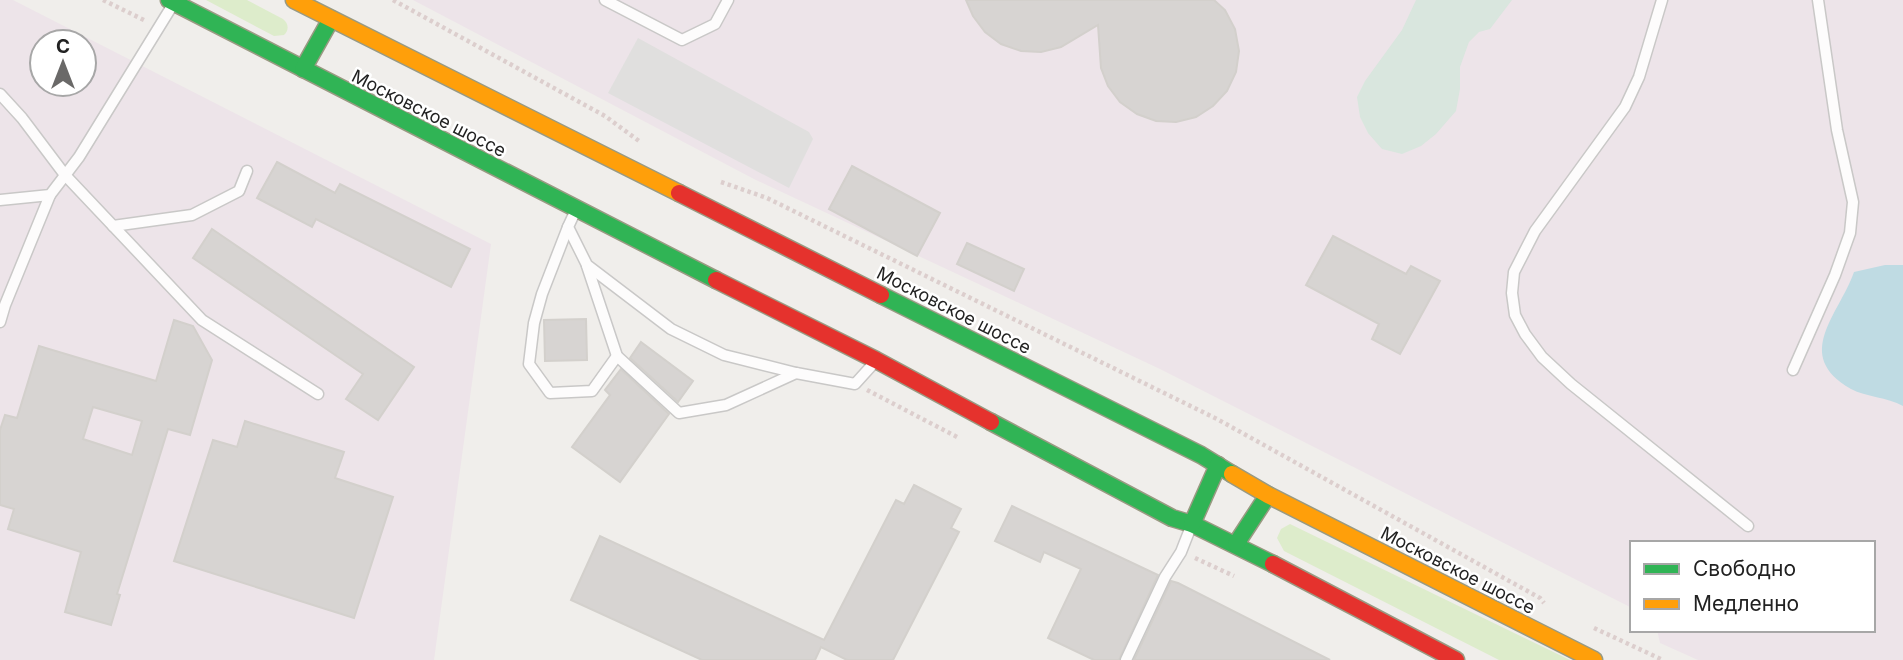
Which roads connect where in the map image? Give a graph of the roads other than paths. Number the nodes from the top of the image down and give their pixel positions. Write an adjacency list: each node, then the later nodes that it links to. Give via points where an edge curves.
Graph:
1 (294, 0): 7 (main road, Московское шоссе)
2 (605, 0): 3 (lane, via 682,40 715,24)
3 (728, 0)
4 (1662, 0): 27 (lane, via 1625,107 1535,231 1514,272 1515,315 1542,358)
5 (1818, 0): 21 (lane, via 1853,202 1850,233)
6 (173, 1): 8 (main road, Московское шоссе); 11 (lane)
7 (333, 14): 8 (main road); 24 (main road, Московское шоссе)
8 (303, 69): 14 (main road, Московское шоссе)
9 (0, 94): 11 (lane)
10 (247, 171): 15 (lane, via 239,191 192,215)
11 (65, 175): 12 (lane); 15 (lane)
12 (50, 195): 13 (lane); 18 (lane)
13 (0, 200)
14 (576, 210): 16 (lane); 20 (main road, Московское шоссе)
15 (113, 226): 23 (lane, via 202,320)
16 (568, 227): 17 (lane); 19 (lane, via 542,294 529,364 550,393 592,391)
17 (587, 265): 19 (lane); 22 (lane, via 671,330 724,355)
18 (0, 322)
19 (617, 356): 22 (lane, via 679,413 726,405)
20 (876, 360): 22 (lane, via 855,384); 26 (main road, Московское шоссе, via 1172,518)
21 (1793, 370)
22 (796, 373)
23 (317, 394)
24 (1218, 465): 25 (main road, Московское шоссе); 26 (main road)
25 (1268, 495): 28 (main road); 31 (main road, Московское шоссе)
26 (1192, 524): 28 (main road, Московское шоссе); 29 (lane)
27 (1748, 526)
28 (1236, 544): 30 (main road, Московское шоссе)
29 (1126, 660)
30 (1456, 660)
31 (1594, 660)

